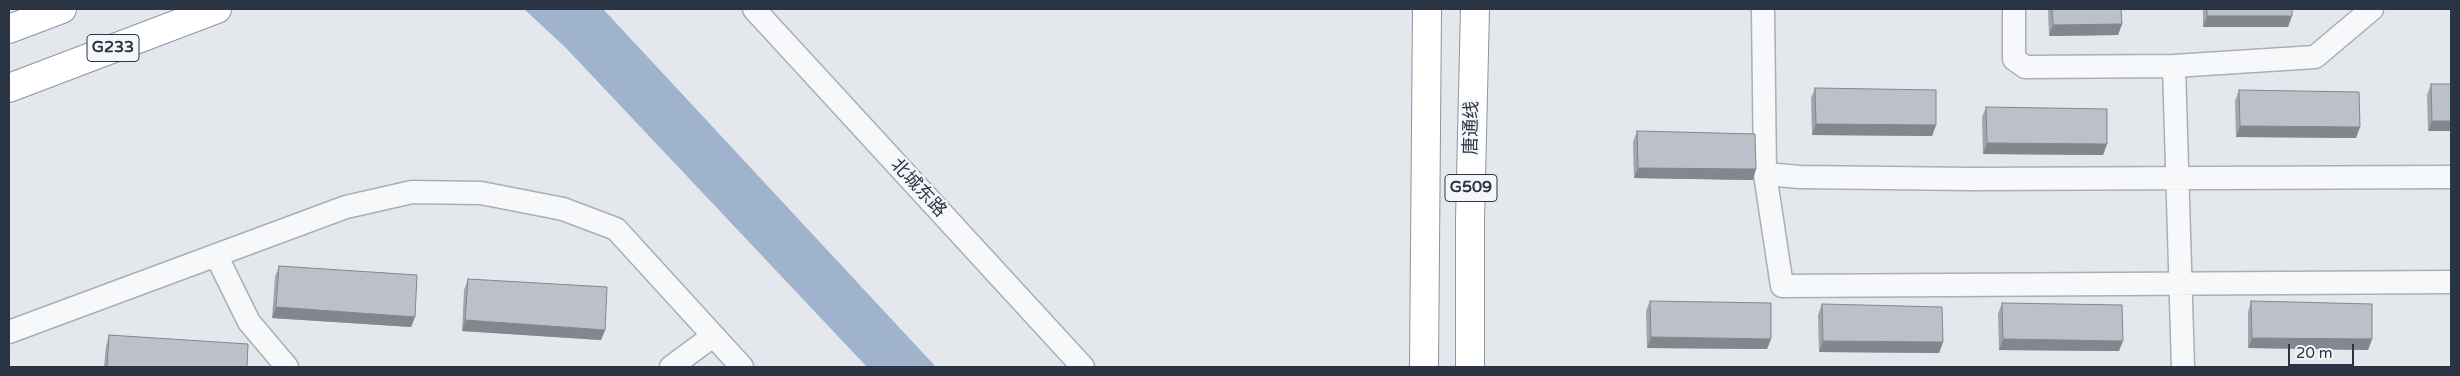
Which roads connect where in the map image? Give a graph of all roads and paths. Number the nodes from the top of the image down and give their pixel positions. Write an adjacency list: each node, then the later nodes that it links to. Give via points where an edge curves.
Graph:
1 (62, 9): 9 (highway)
2 (217, 9): 11 (highway, G233)
3 (754, 9): 23 (street, 北城东路)
4 (1427, 9): 24 (highway, G509)
5 (1475, 9): 25 (highway, 唐通线 / G509)
6 (1763, 9): 12 (street)
7 (2014, 9): 10 (street, via 2014,59 2025,67)
8 (2372, 9): 10 (street, via 2315,57)
9 (9, 29)
10 (2174, 66): 14 (street)
11 (9, 88)
12 (1765, 174): 14 (street, via 1800,178); 17 (street, via 1782,286)
13 (2451, 176): 14 (street)
14 (2177, 179): 17 (street)
15 (216, 256): 18 (street); 19 (street, via 346,207 412,192 481,193 563,209 616,230); 20 (street, via 249,322)
16 (2451, 282): 17 (street)
17 (2180, 284): 26 (street)
18 (9, 332)
19 (713, 336): 21 (street); 22 (street)
20 (287, 367)
21 (671, 367)
22 (742, 367)
23 (1083, 367)
24 (1424, 367)
25 (1470, 367)
26 (2183, 367)

